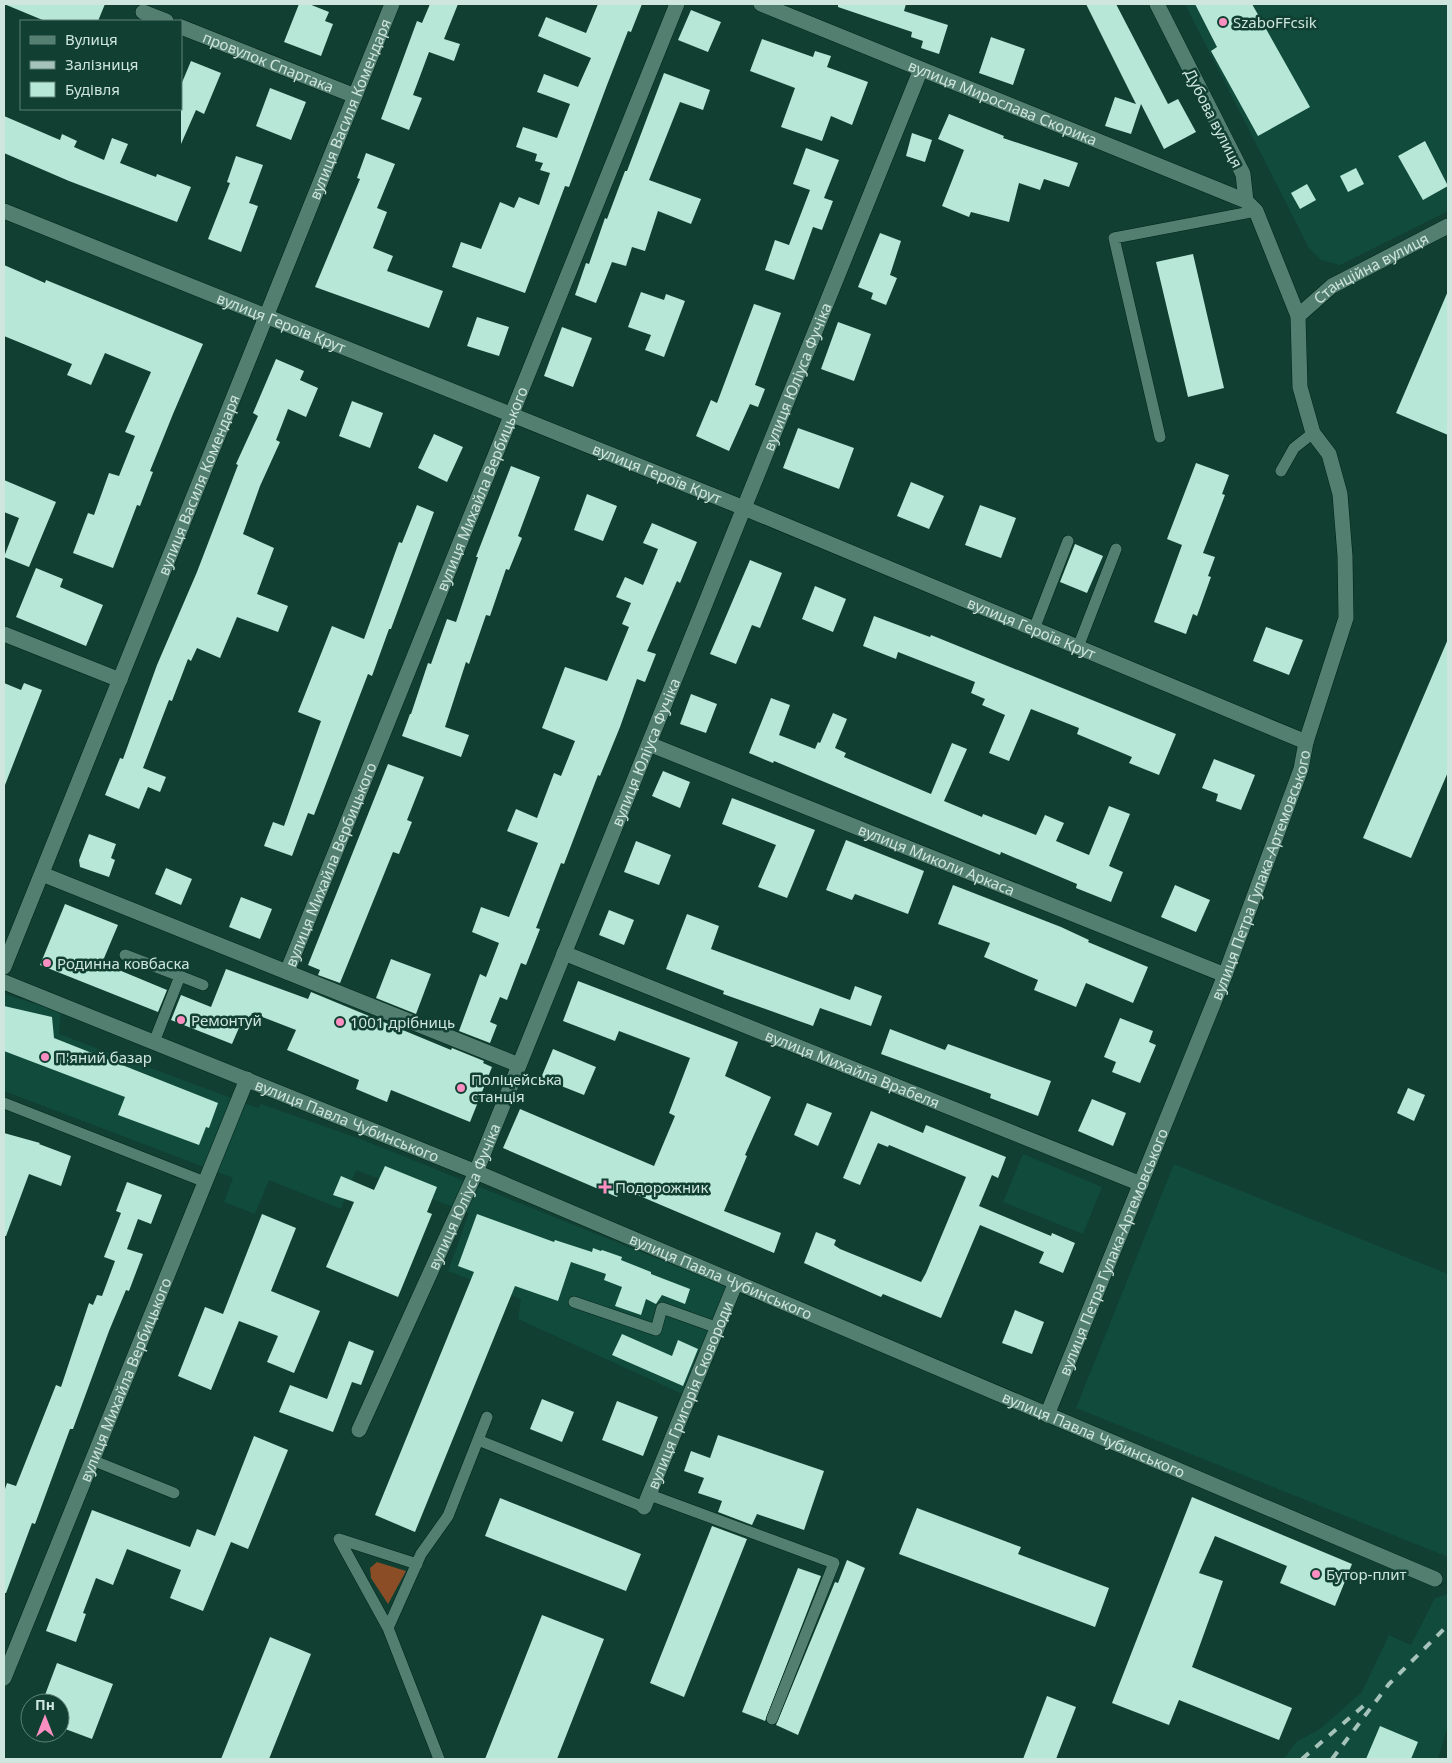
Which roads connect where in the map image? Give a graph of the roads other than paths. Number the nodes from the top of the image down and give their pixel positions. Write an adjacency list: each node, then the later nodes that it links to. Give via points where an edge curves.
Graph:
1 (392, 4): 9 (street, вулиця Василя Комендаря)
2 (677, 4): 15 (street, вулиця Михайла Вербицького)
3 (761, 4): 8 (street, вулиця Мирослава Скорика)
4 (1157, 4): 10 (street, Дубова вулиця, via 1243,174)
5 (143, 12): 6 (street)
6 (163, 20)
7 (182, 27): 9 (street, провулок Спартака)
8 (921, 69): 10 (street, вулиця Мирослава Скорика); 19 (street, вулиця Юліуса Фучіка)
9 (355, 96): 13 (street, вулиця Василя Комендаря)
10 (1251, 206): 14 (street, Дубова вулиця); 17 (lane, via 1114,238)
11 (4, 211): 13 (street, вулиця Героїв Крут)
12 (1448, 226): 14 (street, Станційна вулиця, via 1332,286)
13 (266, 316): 15 (street, вулиця Героїв Крут); 25 (street, вулиця Василя Комендаря)
14 (1298, 316): 16 (street, вулиця Петра Гулака-Артемовського, via 1300,387)
15 (511, 415): 19 (street, вулиця Героїв Крут); 32 (street, вулиця Михайла Вербицького)
16 (1312, 433): 18 (lane, via 1294,448); 26 (street, вулиця Петра Гулака-Артемовського, via 1329,454 1340,494 1346,618)
17 (1160, 436)
18 (1281, 471)
19 (744, 508): 22 (street, вулиця Героїв Крут); 27 (street, вулиця Юліуса Фучіка)
20 (1068, 541): 22 (lane)
21 (1116, 549): 24 (lane)
22 (1034, 629): 24 (street, вулиця Героїв Крут)
23 (4, 634): 25 (street)
24 (1078, 647): 26 (street, вулиця Героїв Крут)
25 (120, 680): 28 (street, вулиця Василя Комендаря)
26 (1306, 742): 33 (street, вулиця Петра Гулака-Артемовського, via 1301,769)
27 (649, 744): 29 (street, вулиця Юліуса Фучіка); 33 (street, вулиця Миколи Аркаса)
28 (42, 874): 31 (street, вулиця Василя Комендаря); 32 (street)
29 (564, 953): 38 (street, вулиця Юліуса Фучіка); 43 (street, вулиця Михайла Врабеля)
30 (125, 955): 34 (lane)
31 (4, 967)
32 (287, 972): 38 (street)
33 (1225, 975): 43 (street, вулиця Петра Гулака-Артемовського)
34 (180, 976): 36 (lane); 37 (lane)
35 (4, 982): 37 (street, вулиця Павла Чубинського)
36 (203, 985)
37 (154, 1042): 39 (street, вулиця Павла Чубинського)
38 (519, 1065): 41 (street, вулиця Юліуса Фучіка)
39 (247, 1079): 41 (street, вулиця Павла Чубинського); 42 (street, вулиця Михайла Вербицького)
40 (4, 1103): 42 (lane)
41 (476, 1172): 44 (street, вулиця Павла Чубинського); 49 (street, вулиця Юліуса Фучіка)
42 (205, 1182): 51 (street, вулиця Михайла Вербицького)
43 (1140, 1184): 47 (street, вулиця Петра Гулака-Артемовського)
44 (736, 1282): 46 (street, вулиця Григорія Сковороди); 47 (street, вулиця Павла Чубинського)
45 (574, 1302): 46 (lane, via 656,1330 662,1308)
46 (718, 1328): 53 (street, вулиця Григорія Сковороди)
47 (1048, 1415): 55 (street, вулиця Павла Чубинського)
48 (487, 1417): 50 (lane)
49 (359, 1430)
50 (478, 1440): 53 (lane); 54 (lane, via 448,1516)
51 (92, 1460): 52 (lane); 57 (street, вулиця Михайла Вербицького)
52 (174, 1493)
53 (647, 1501): 58 (lane, via 834,1563)
54 (416, 1564): 56 (lane); 56 (lane, via 339,1539)
55 (1436, 1579)
56 (388, 1628): 59 (lane)
57 (4, 1678)
58 (772, 1719)
59 (439, 1759)

